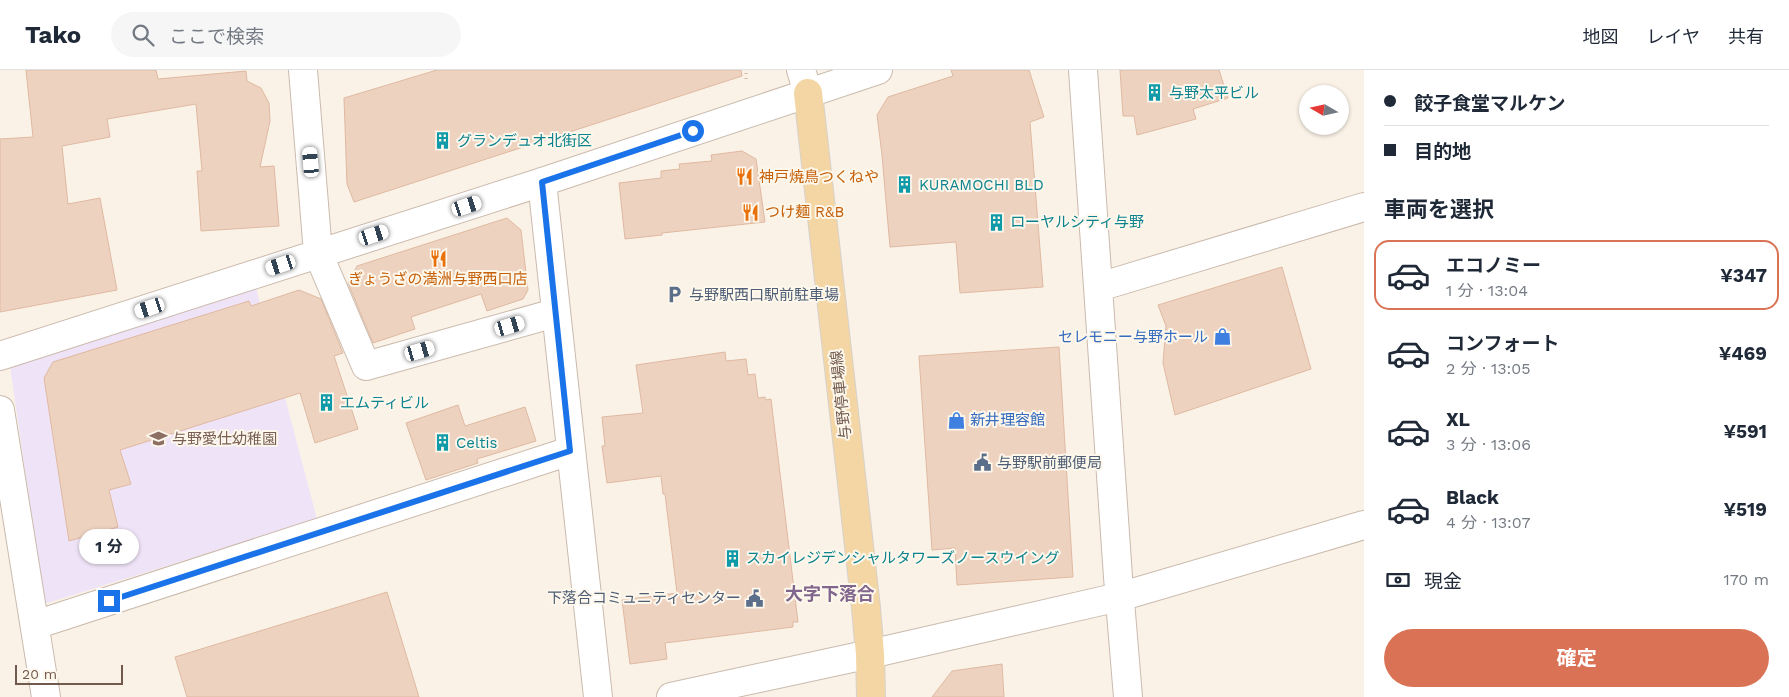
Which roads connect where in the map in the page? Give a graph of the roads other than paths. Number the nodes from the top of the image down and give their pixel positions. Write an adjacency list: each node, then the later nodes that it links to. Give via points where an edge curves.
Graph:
1 (303, 70): 7 (street)
2 (878, 70): 4 (street)
3 (1083, 70): 8 (street)
4 (806, 78): 5 (street); 16 (main road, 与野停車場線)
5 (542, 182): 7 (street); 9 (street)
6 (1364, 207): 8 (street)
7 (318, 253): 9 (street, via 366,366); 10 (street)
8 (1099, 287): 14 (street)
9 (555, 313): 12 (street)
10 (0, 356)
11 (0, 410): 15 (street)
12 (570, 451): 15 (street); 18 (street)
13 (1364, 525): 14 (street)
14 (1119, 597): 16 (street); 21 (street)
15 (35, 625): 17 (street)
16 (870, 654): 19 (street); 20 (main road, 与野停車場線)
17 (46, 697)
18 (598, 697)
19 (670, 697)
20 (871, 697)
21 (1128, 697)

